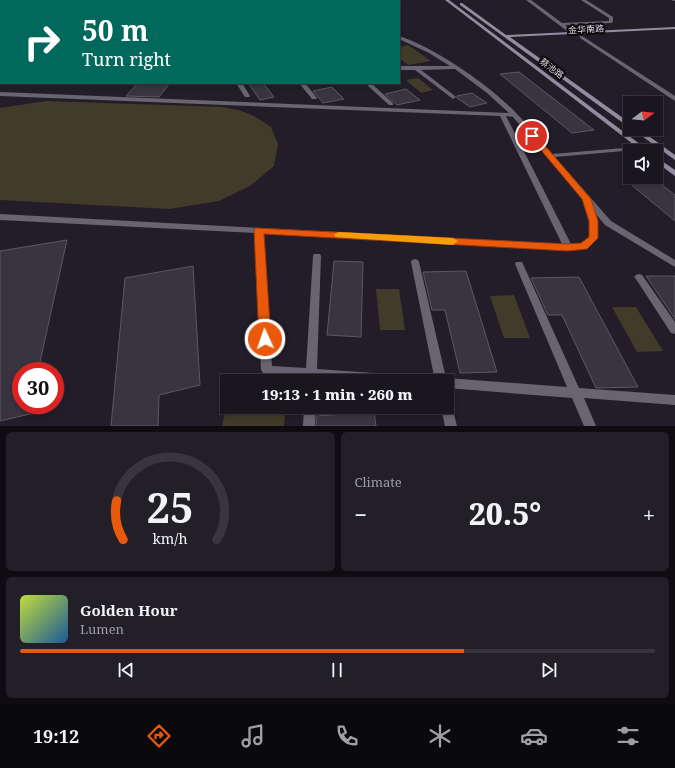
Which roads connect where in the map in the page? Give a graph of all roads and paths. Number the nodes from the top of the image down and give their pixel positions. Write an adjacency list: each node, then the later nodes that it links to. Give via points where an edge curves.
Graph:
1 (447, 0): 12 (street, 蔡池路)
2 (456, 0): 9 (street, 蔡池路)
3 (528, 0): 5 (street)
4 (584, 0): 5 (street, via 611,18 612,22)
5 (561, 24): 7 (street)
6 (675, 28): 7 (street, 金华南路)
7 (573, 33): 9 (street, 金华南路)
8 (675, 33): 11 (street, 金华南路)
9 (505, 36): 12 (street); 13 (street, 蔡池路)
10 (400, 37): 16 (street, via 422,47)
11 (582, 37): 13 (street, 金华南路); 24 (street)
12 (498, 39): 13 (street, 金华南路); 30 (street, 蔡池路)
13 (512, 40): 28 (street, 蔡池路)
14 (400, 68): 15 (street)
15 (416, 68): 16 (street); 22 (street)
16 (455, 68): 27 (street)
17 (240, 84): 21 (street)
18 (303, 84): 23 (street)
19 (369, 84): 25 (street)
20 (0, 94): 26 (street)
21 (247, 96)
22 (453, 97)
23 (314, 98)
24 (675, 99)
25 (391, 104)
26 (502, 115): 27 (street); 41 (street)
27 (516, 116): 34 (street)
28 (623, 121)
29 (644, 136): 31 (street)
30 (636, 144)
31 (655, 144)
32 (663, 150): 35 (street)
33 (623, 151): 34 (street)
34 (549, 156): 38 (street)
35 (675, 158)
36 (663, 165): 37 (street)
37 (675, 174)
38 (586, 199): 41 (street, via 593,221 594,238 583,246); 45 (street, via 608,223)
39 (0, 217): 40 (street)
40 (259, 231): 41 (street); 48 (street, via 267,370)
41 (568, 247)
42 (317, 256): 49 (street)
43 (415, 262): 50 (street)
44 (519, 264): 52 (street)
45 (675, 264)
46 (639, 277): 47 (street)
47 (675, 330)
48 (292, 374)
49 (311, 374)
50 (439, 374)
51 (454, 384): 52 (street)
52 (576, 393): 53 (street); 58 (street)
53 (675, 400)
54 (310, 414): 56 (street)
55 (448, 414): 57 (street)
56 (309, 426)
57 (451, 426)
58 (590, 426)

